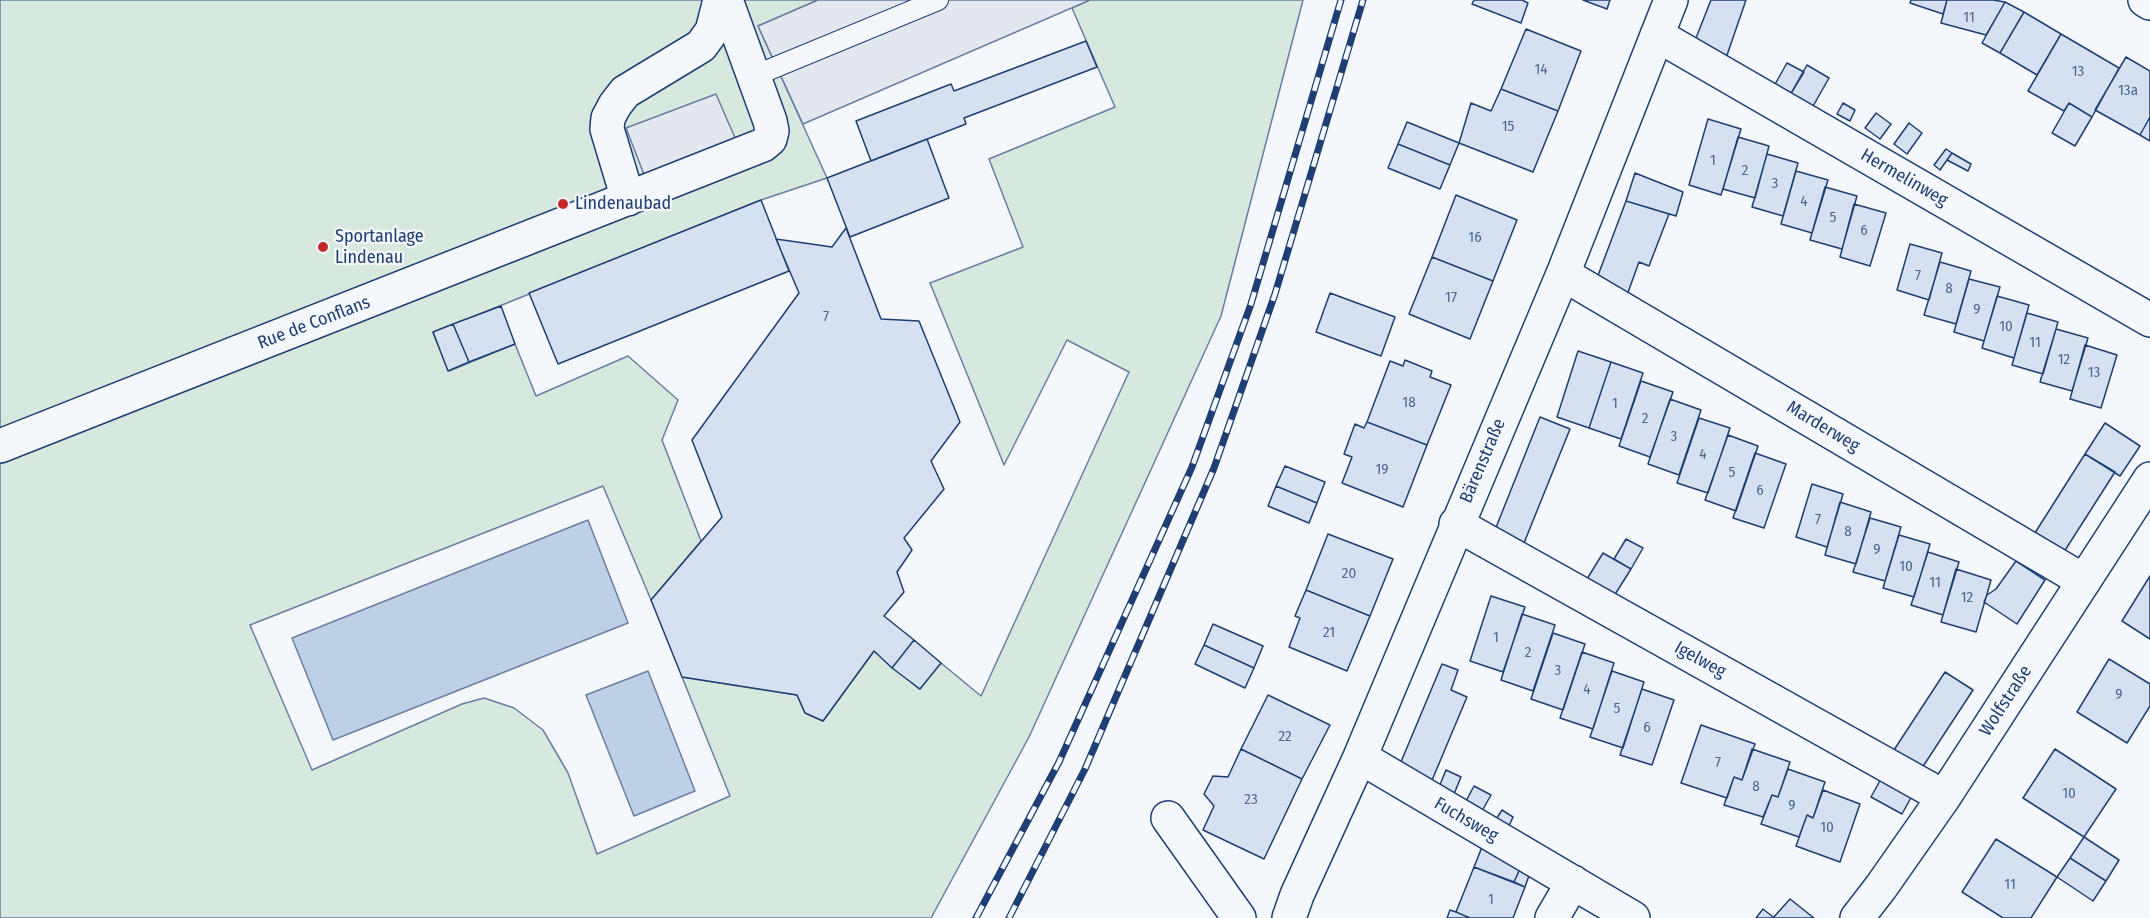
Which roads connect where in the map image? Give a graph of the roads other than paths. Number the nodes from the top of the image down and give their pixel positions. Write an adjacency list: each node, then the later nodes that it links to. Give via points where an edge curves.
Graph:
1 (720, 0): 9 (street, via 712,31 701,46 625,92 608,117 607,129)
2 (726, 0): 8 (street, Rue de Conflans)
3 (938, 0): 8 (lane)
4 (1671, 0): 7 (street, Bärenstraße)
5 (2145, 0): 6 (street)
6 (2150, 3)
7 (1657, 35): 10 (street, Bärenstraße); 11 (street, Hermelinweg)
8 (754, 76): 9 (street, Rue de Conflans, via 770,121 770,139)
9 (628, 199): 12 (street, Rue de Conflans)
10 (1563, 274): 14 (street, Bärenstraße); 15 (street, Marderweg)
11 (2150, 320)
12 (0, 446)
13 (2150, 479): 15 (street, Wolfstraße)
14 (1456, 524): 16 (street, Bärenstraße); 17 (street, Igelweg)
15 (2084, 581): 17 (street, Wolfstraße)
16 (1360, 757): 19 (street, Fuchsweg); 21 (street, Bärenstraße)
17 (1944, 797): 24 (street, Wolfstraße)
18 (1168, 818): 20 (street)
19 (1573, 882): 22 (street); 23 (street, Fuchsweg)
20 (1239, 918)
21 (1288, 918)
22 (1552, 918)
23 (1633, 918)
24 (1857, 918)

